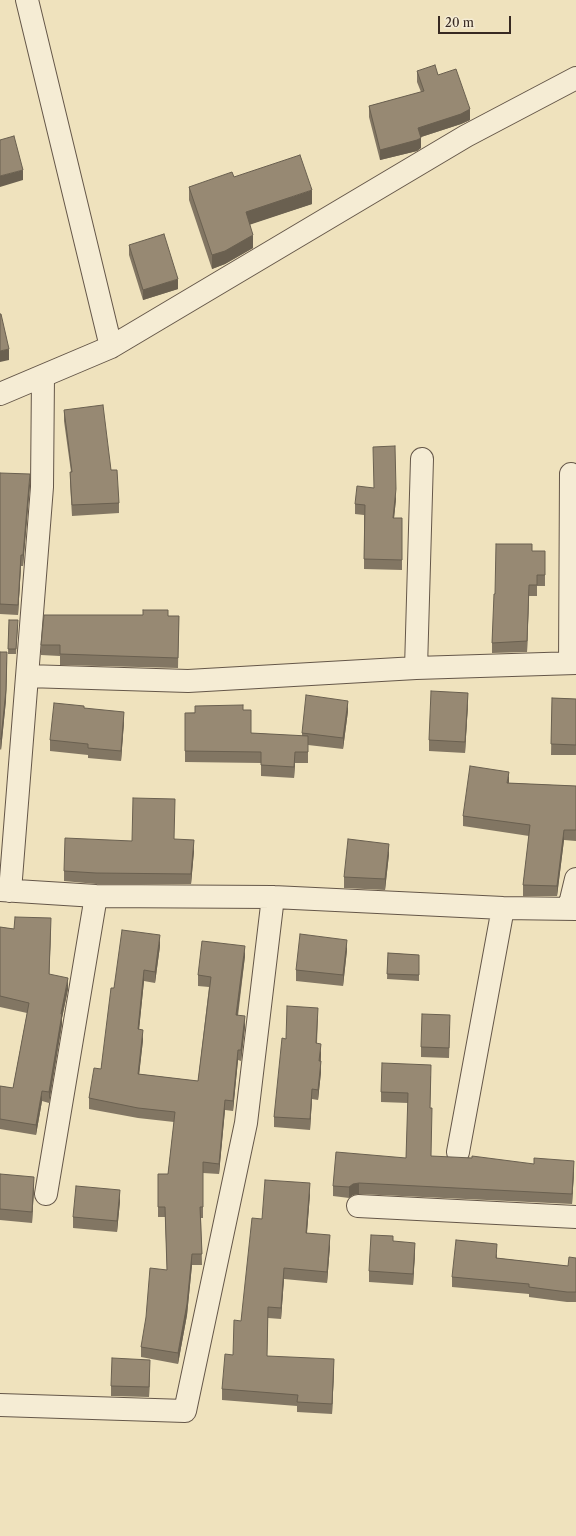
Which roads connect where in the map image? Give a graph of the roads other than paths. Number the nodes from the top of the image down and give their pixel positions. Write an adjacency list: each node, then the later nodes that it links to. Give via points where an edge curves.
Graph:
1 (26, 0): 3 (street)
2 (576, 78): 3 (street, via 466,136)
3 (111, 347): 4 (street)
4 (43, 376): 5 (street); 10 (street, via 42,487)
5 (0, 394)
6 (422, 459): 9 (street)
7 (572, 474): 8 (street)
8 (573, 663): 9 (street)
9 (416, 668): 10 (street, via 188,681)
10 (27, 676): 12 (street)
11 (576, 879): 16 (street)
12 (5, 890): 13 (street)
13 (96, 896): 14 (street); 18 (street)
14 (272, 897): 15 (street); 21 (street, via 246,1123 185,1411)
15 (503, 908): 16 (street); 17 (street)
16 (572, 909)
17 (458, 1152)
18 (46, 1194)
19 (358, 1206): 20 (street)
20 (576, 1217)
21 (0, 1405)

